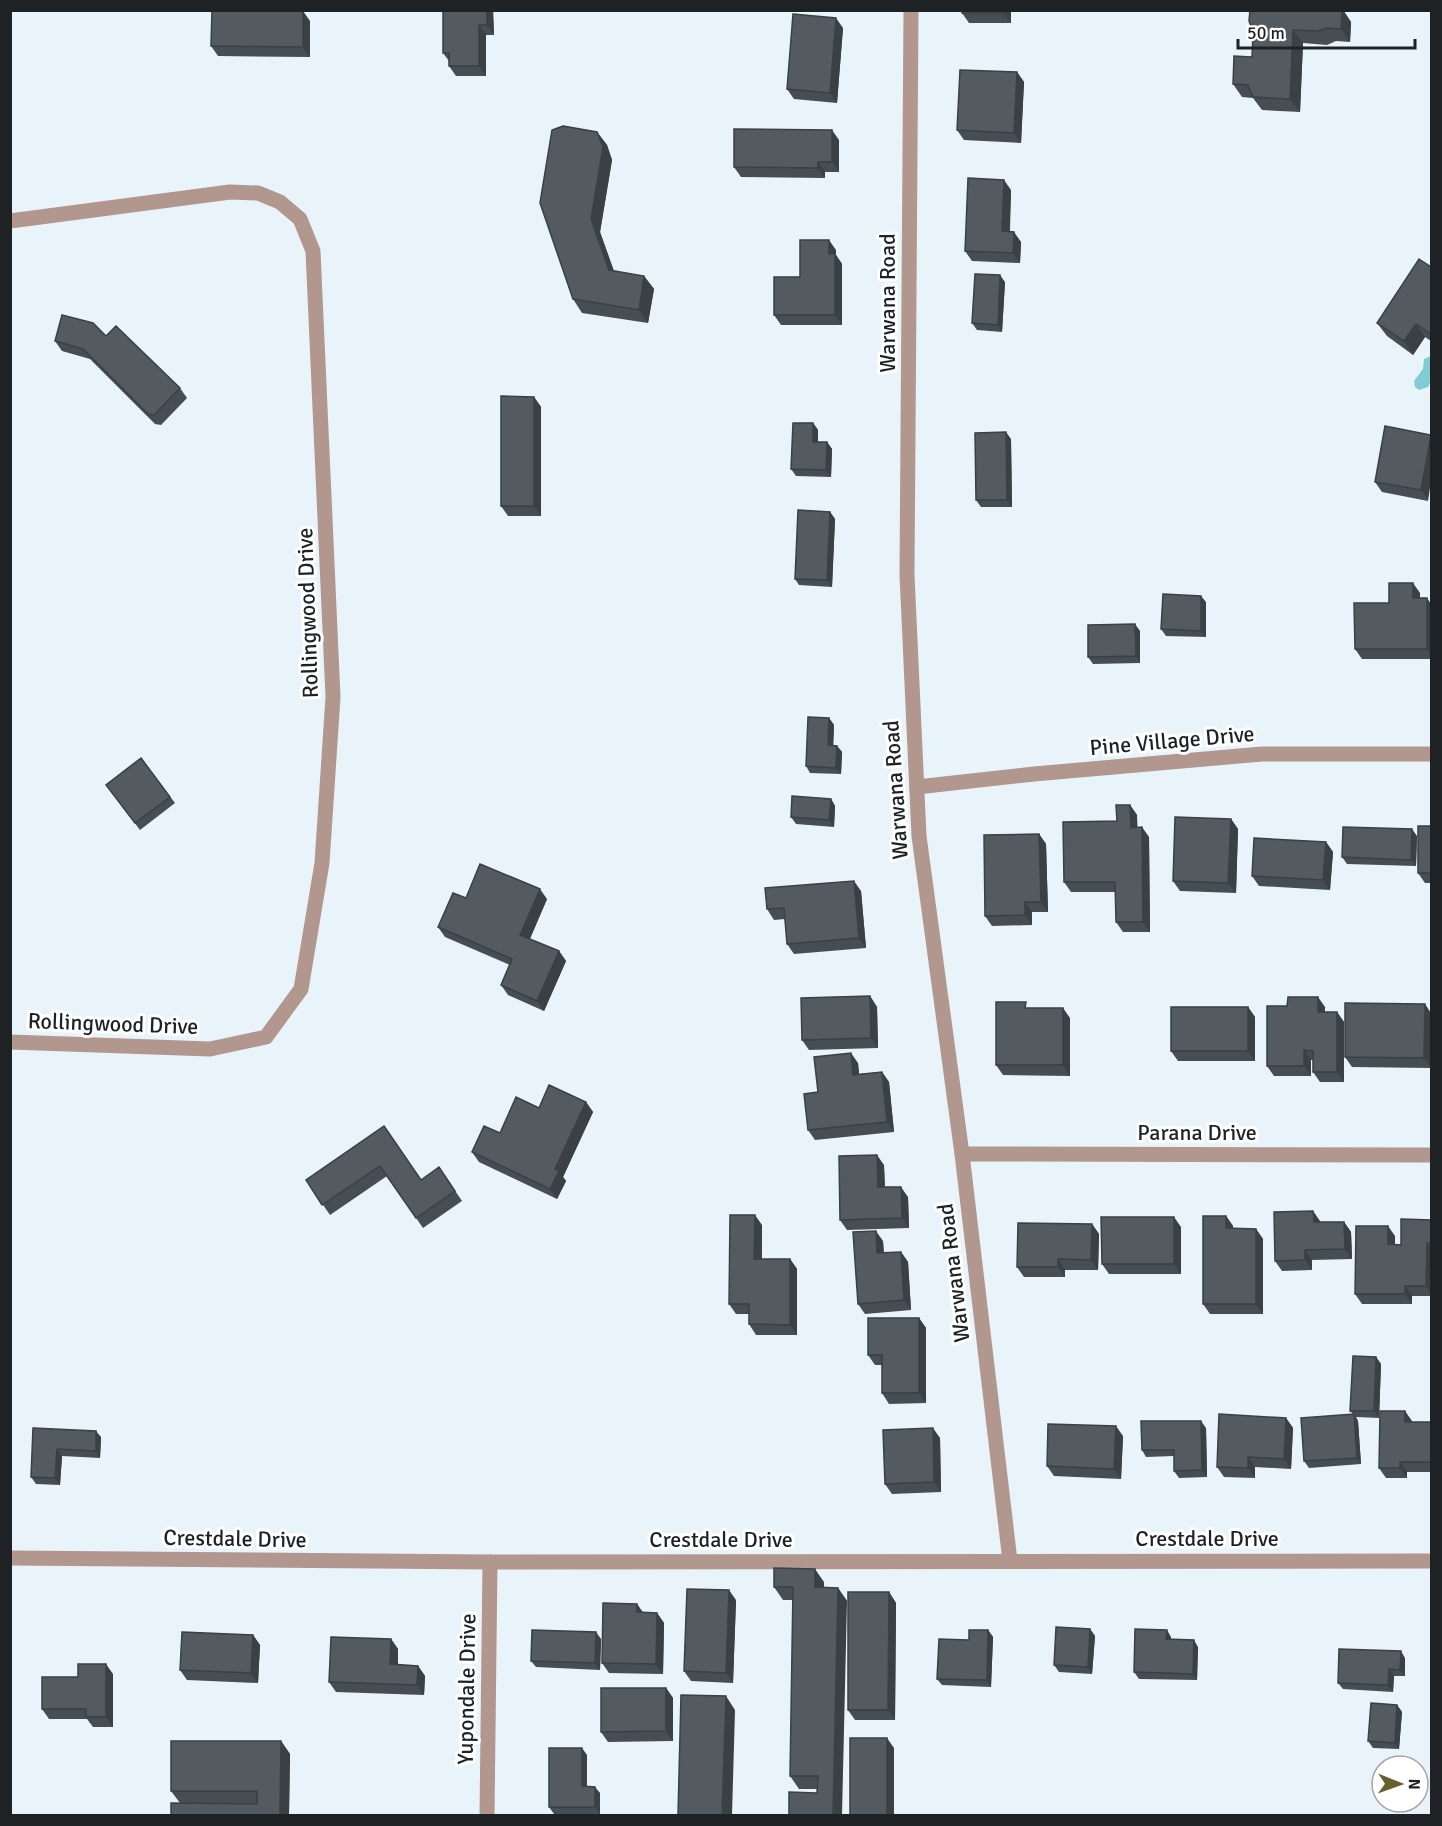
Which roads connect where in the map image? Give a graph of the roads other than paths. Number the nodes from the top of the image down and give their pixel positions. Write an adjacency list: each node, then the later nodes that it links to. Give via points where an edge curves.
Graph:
1 (911, 10): 4 (street, Warwana Road, via 908,575)
2 (10, 220): 5 (street, Rollingwood Drive, via 230,192 258,193 280,202 300,219 313,251 333,697 322,863 301,989 266,1037 210,1049)
3 (1431, 754): 4 (street, Pine Village Drive, via 1262,754)
4 (917, 787): 6 (street, Warwana Road, via 919,836)
5 (10, 1042)
6 (962, 1154): 7 (street, Parana Drive); 9 (street, Warwana Road)
7 (1431, 1155)
8 (10, 1558): 11 (street, Crestdale Drive)
9 (1010, 1561): 10 (street, Crestdale Drive); 11 (street, Crestdale Drive)
10 (1431, 1561)
11 (490, 1562): 12 (street, Yupondale Drive)
12 (486, 1815)

